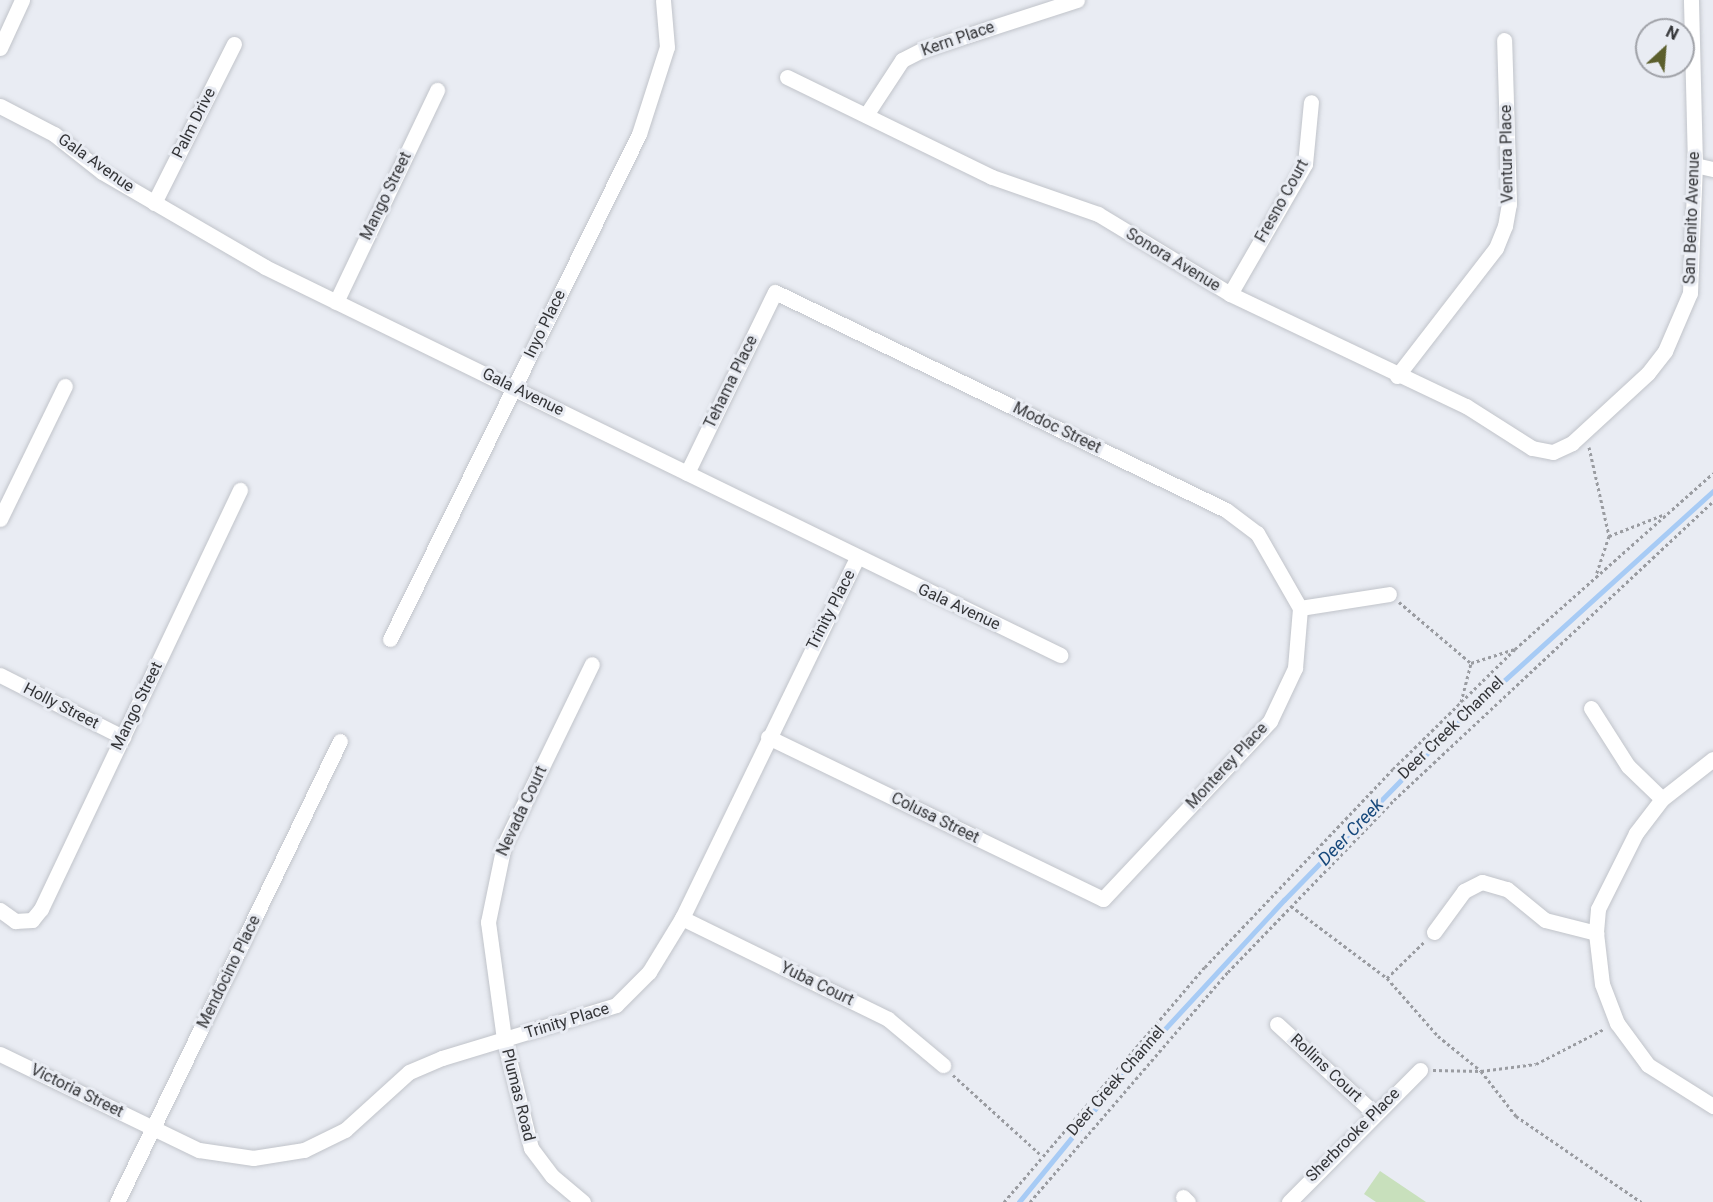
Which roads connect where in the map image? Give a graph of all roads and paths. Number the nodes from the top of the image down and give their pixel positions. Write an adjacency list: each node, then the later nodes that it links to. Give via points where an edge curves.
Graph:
1 (22, 0): 7 (street)
2 (663, 0): 21 (street, Inyo Place, via 667,47 651,104)
3 (1077, 0): 12 (street, Kern Place, via 922,50 903,60)
4 (1691, 0): 13 (street, San Benito Avenue)
5 (1504, 40): 19 (street, Ventura Place, via 1509,204 1504,226 1496,248)
6 (234, 44): 15 (street, Palm Drive)
7 (0, 48)
8 (787, 77): 12 (street, Sonora Avenue)
9 (437, 90): 18 (street, Mango Street)
10 (1311, 102): 17 (street, Fresno Court, via 1305,164)
11 (0, 106): 15 (street, Gala Avenue, via 54,134)
12 (866, 115): 17 (street, Sonora Avenue, via 992,177 1098,214)
13 (1695, 165): 14 (street); 22 (street, San Benito Avenue, via 1694,264 1680,322 1648,373)
14 (1713, 169)
15 (154, 203): 18 (street, Gala Avenue)
16 (776, 292): 24 (street, Tehama Place); 34 (street, Modoc Street, via 1226,510 1257,533)
17 (1230, 294): 19 (street, Sonora Avenue)
18 (336, 302): 21 (street, Gala Avenue)
19 (1397, 376): 23 (street, Sonora Avenue, via 1466,406 1532,448)
20 (65, 386): 29 (street)
21 (513, 387): 24 (street, Gala Avenue); 35 (street, Inyo Place)
22 (1586, 430): 23 (street, San Benito Avenue); 30 (path)
23 (1553, 452)
24 (687, 473): 31 (street, Gala Avenue)
25 (1713, 473): 28 (path)
26 (240, 490): 43 (street, Mango Street)
27 (1713, 501): 49 (path, Deer Creek Channel, via 1468,727)
28 (1665, 514): 30 (path); 32 (path)
29 (0, 519)
30 (1610, 536): 32 (path)
31 (857, 558): 37 (street, Gala Avenue); 44 (street, Trinity Place)
32 (1596, 576): 36 (path)
33 (1389, 594): 34 (street); 38 (path)
34 (1300, 608): 48 (street, Monterey Place, via 1295,668 1270,721)
35 (390, 639)
36 (1515, 650): 38 (path); 41 (path)
37 (1060, 655)
38 (1471, 663): 41 (path)
39 (592, 664): 57 (street, Nevada Court, via 496,868 489,951)
40 (0, 675): 43 (street, Holly Street)
41 (1461, 703): 65 (path, via 1205,967)
42 (1591, 708): 47 (street, via 1628,766)
43 (123, 737): 50 (street, Mango Street, via 32,920 15,921)
44 (768, 737): 48 (street, Colusa Street); 51 (street, Trinity Place)
45 (340, 741): 64 (street, Mendocino Place)
46 (1713, 759): 47 (street)
47 (1662, 799): 53 (street, via 1621,858 1598,909)
48 (1103, 899)
49 (1291, 906): 54 (path); 69 (path, Deer Creek Channel, via 1163,1044)
50 (0, 910)
51 (682, 918): 57 (street, Trinity Place, via 649,972 616,1005); 59 (street, Yuba Court, via 888,1019)
52 (1434, 932): 53 (street, via 1464,891 1482,882 1507,889 1545,920); 54 (path)
53 (1596, 933): 55 (street, via 1602,984)
54 (1386, 978): 61 (path, via 1438,1036)
55 (1617, 1023): 61 (path, via 1536,1064); 62 (street, via 1648,1065)
56 (1277, 1024): 63 (street, Rollins Court)
57 (504, 1040): 64 (street, Trinity Place, via 409,1072 345,1130 304,1150 253,1158 199,1149); 67 (street, Plumas Road, via 531,1148 552,1176)
58 (0, 1054): 64 (street, Victoria Street)
59 (943, 1065): 65 (path)
60 (1420, 1070): 61 (path); 63 (street, Sherbrooke Place)
61 (1481, 1071): 71 (path, via 1516,1116)
62 (1713, 1106)
63 (1374, 1113): 70 (street, Sherbrooke Place)
64 (154, 1128): 66 (street, Mendocino Place)
65 (1042, 1156): 68 (path)
66 (117, 1202)
67 (583, 1202)
68 (1004, 1202)
69 (1030, 1202)
70 (1289, 1202)
71 (1641, 1202)

